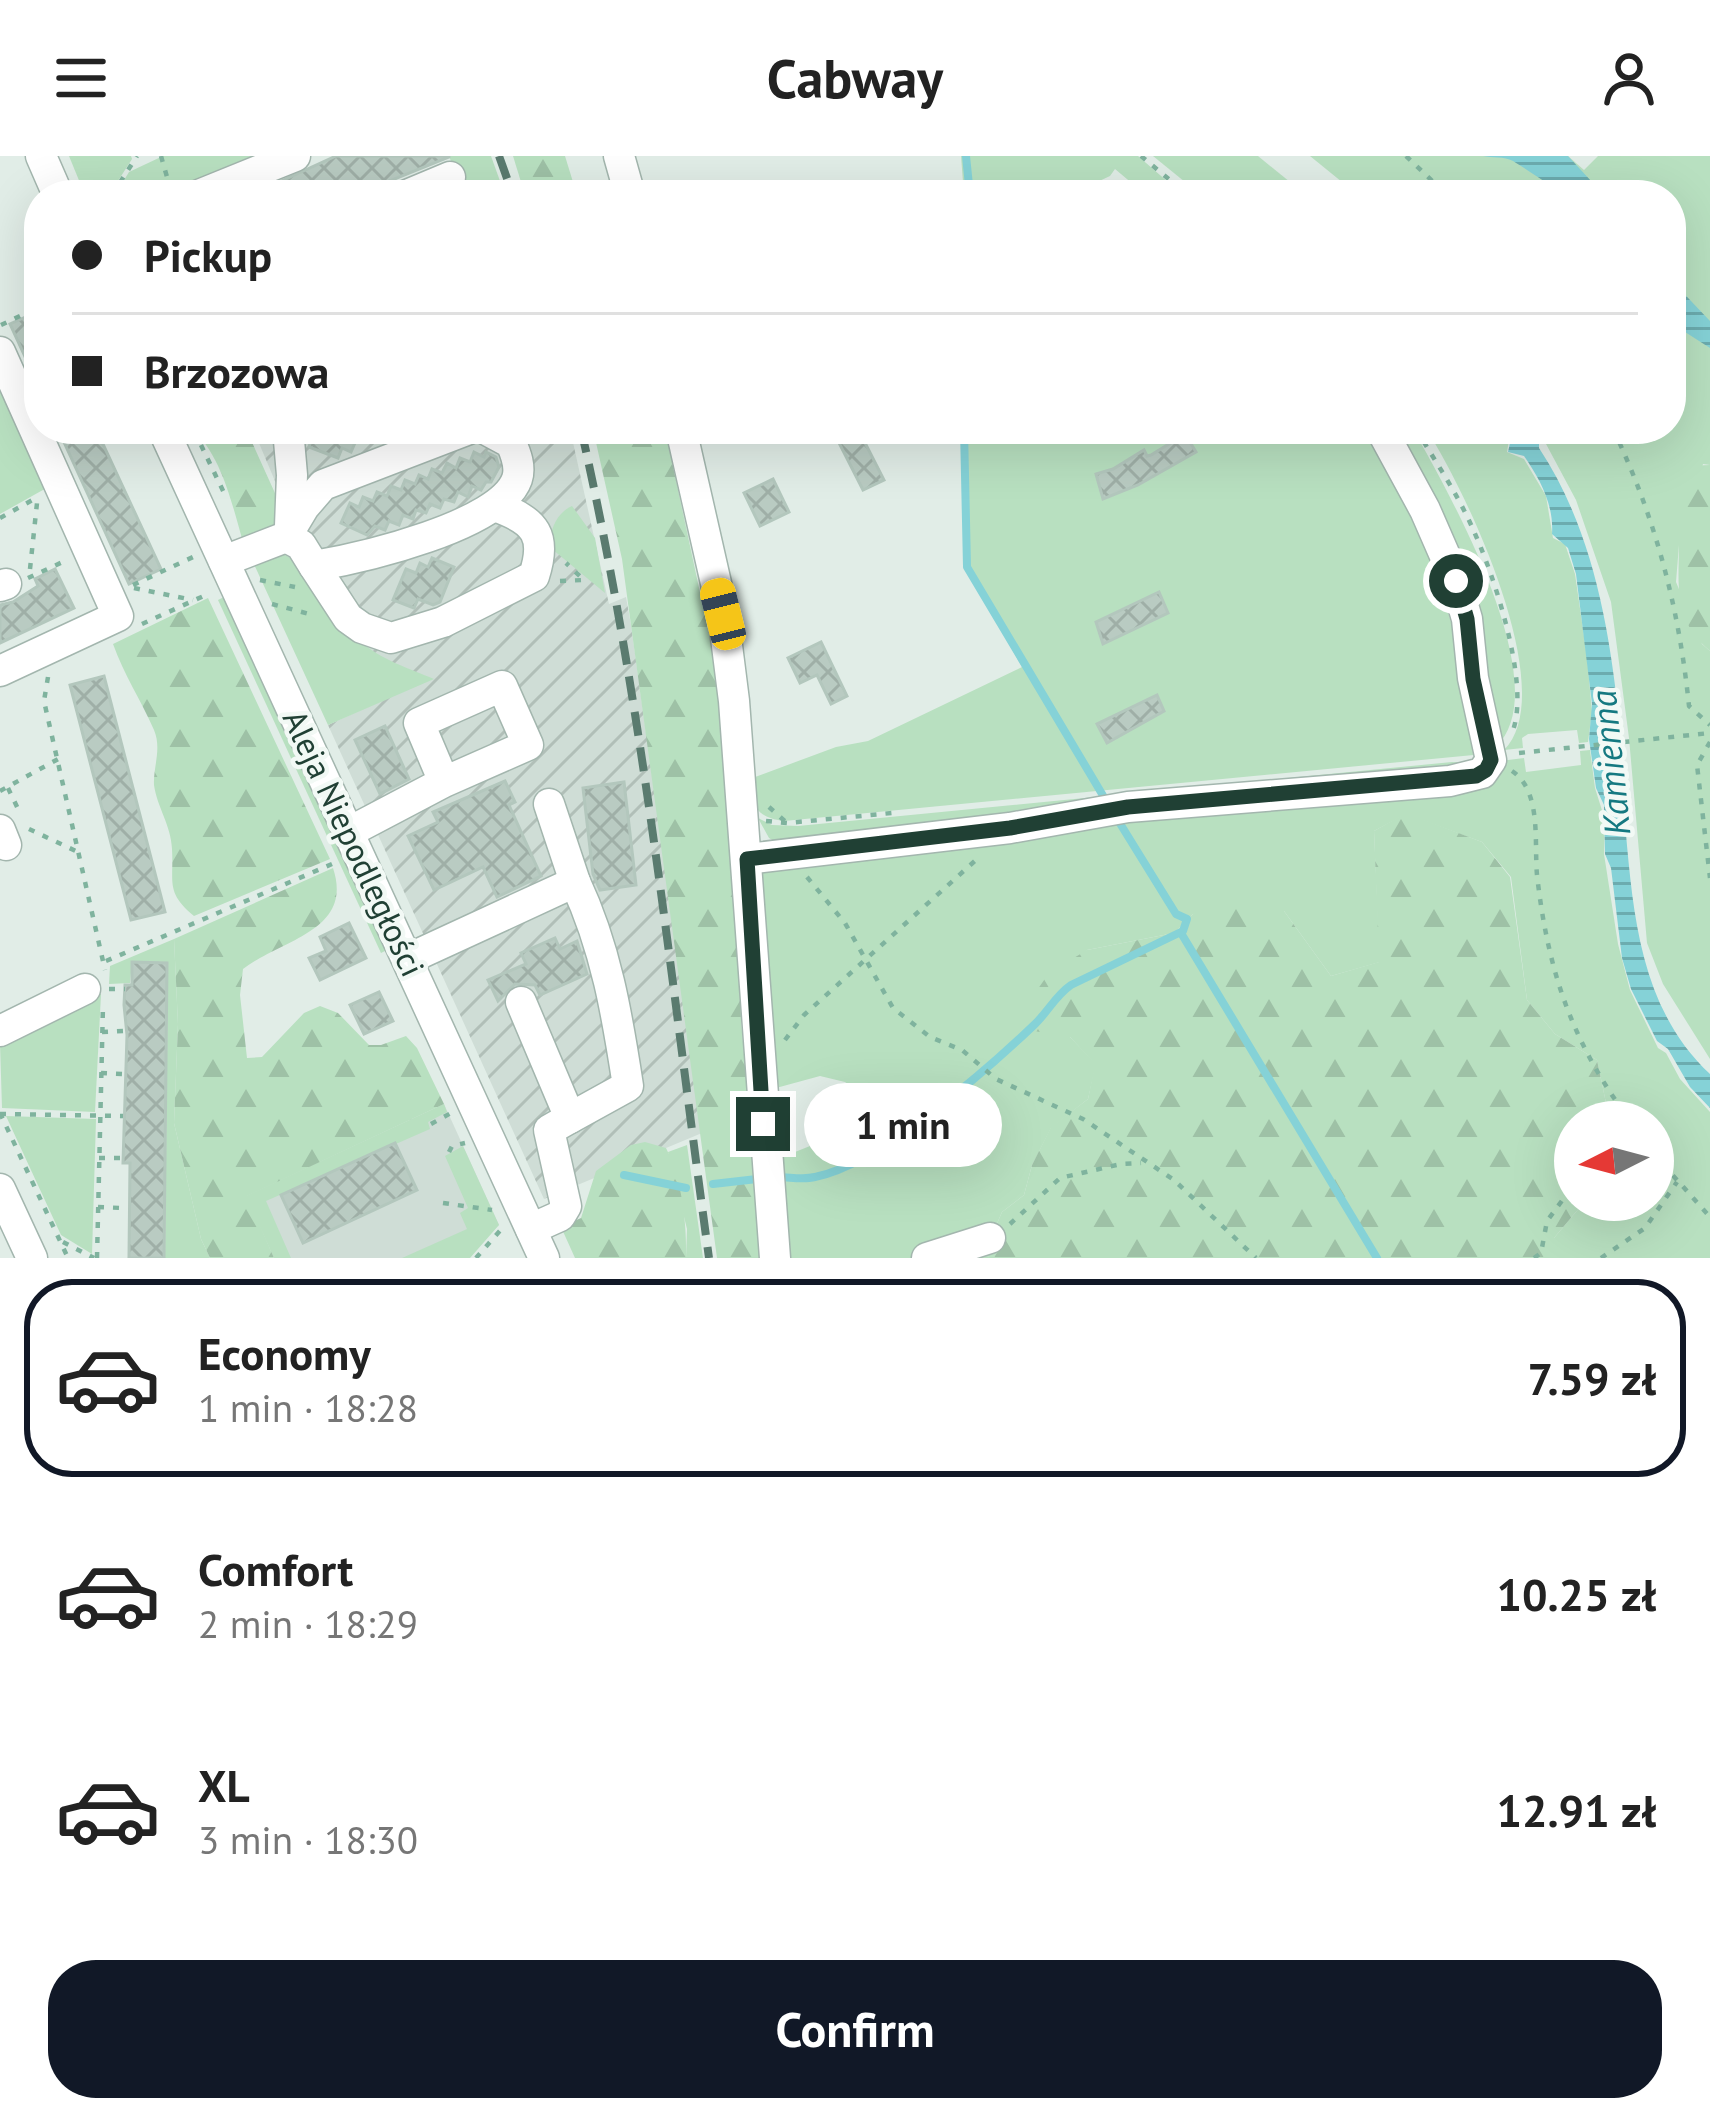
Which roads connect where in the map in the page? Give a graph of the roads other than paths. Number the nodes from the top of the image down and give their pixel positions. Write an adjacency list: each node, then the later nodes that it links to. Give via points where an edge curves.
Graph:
1 (295, 156): 2 (street)
2 (236, 180)
3 (0, 352): 4 (street)
4 (24, 401)
5 (45, 444): 16 (street, via 123,602)
6 (170, 444): 14 (street, Aleja Niepodległości)
7 (289, 444): 13 (street)
8 (430, 444): 13 (street, via 323,485)
9 (508, 444): 12 (street, via 518,475)
10 (683, 444): 20 (street, via 723,614 754,812)
11 (1389, 444): 20 (street, via 1467,619 1490,763 1476,776 1128,807)
12 (509, 512): 15 (street, via 384,553); 15 (street, via 541,547 534,576 407,636 377,635 348,618)
13 (288, 535): 14 (street); 15 (street)
14 (224, 561): 19 (street, Aleja Niepodległości)
15 (314, 566)
16 (0, 670)
17 (444, 782): 19 (street)
18 (549, 804): 21 (street)
19 (349, 832): 22 (street, Aleja Niepodległości)
20 (747, 859): 31 (street)
21 (575, 882): 22 (street); 26 (street, via 613,984 628,1086)
22 (408, 959): 29 (street, Aleja Niepodległości)
23 (94, 989): 25 (street)
24 (521, 1002): 26 (street)
25 (0, 1031)
26 (570, 1118): 29 (street, via 549,1130 566,1207)
27 (0, 1189): 30 (street)
28 (989, 1238): 32 (street)
29 (531, 1243)
30 (32, 1258)
31 (775, 1258)
32 (927, 1258)

